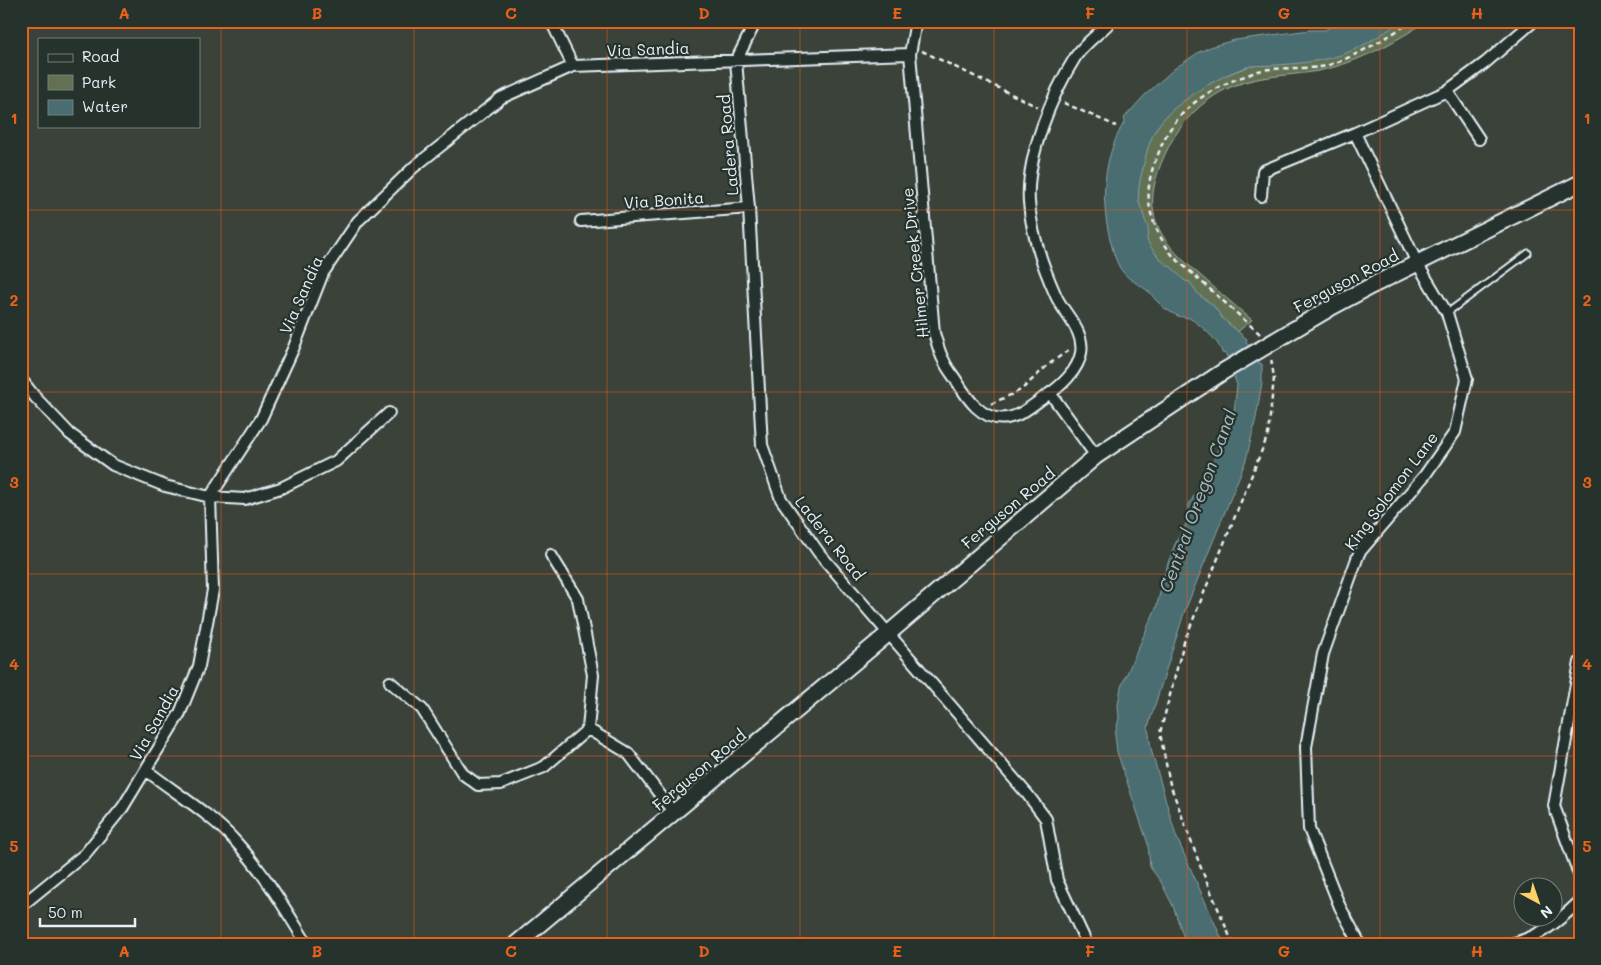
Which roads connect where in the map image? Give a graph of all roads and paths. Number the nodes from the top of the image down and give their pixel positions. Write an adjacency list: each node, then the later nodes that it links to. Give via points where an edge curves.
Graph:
1 (552, 21): 11 (street)
2 (756, 21): 10 (street)
3 (916, 21): 9 (street, Hilmer Creek Drive)
4 (1110, 21): 13 (street, via 1077,55)
5 (1246, 21): 6 (path)
6 (1269, 21)
7 (1412, 21): 25 (path, via 1391,36 1322,66 1262,70 1231,81 1203,95 1182,113 1166,135 1151,173 1148,201 1163,243 1174,257 1254,327)
8 (1534, 21): 12 (street)
9 (911, 50): 10 (street, Via Sandia); 13 (path, via 1038,107); 28 (street, Hilmer Creek Drive, via 934,332 944,361)
10 (736, 61): 11 (street, Via Sandia); 19 (street, Ladera Road)
11 (573, 66): 31 (street, Via Sandia, via 501,98 414,167 358,221 323,273 261,419)
12 (1447, 91): 15 (street); 16 (street)
13 (1051, 105): 14 (path, via 1064,103); 24 (street, via 1035,152 1029,202 1042,263)
14 (1116, 126)
15 (1355, 133): 18 (street, via 1263,171); 22 (street, King Solomon Lane)
16 (1479, 140)
17 (1580, 183): 22 (street, Ferguson Road)
18 (1261, 196)
19 (749, 208): 20 (street, Via Bonita); 33 (street, Ladera Road, via 762,445 781,499 819,554)
20 (581, 221)
21 (1528, 253): 23 (lane)
22 (1417, 263): 23 (street, King Solomon Lane); 25 (street, Ferguson Road)
23 (1447, 313): 46 (street, King Solomon Lane, via 1467,379 1455,432 1425,475 1359,553 1323,654 1306,747 1309,829 1340,907)
24 (1081, 341): 27 (street, via 1079,362); 28 (path, via 1021,390)
25 (1263, 347): 30 (street, Ferguson Road); 45 (path, via 1274,378 1268,435 1184,642 1160,733 1170,784)
26 (21, 379): 31 (street, via 70,434 113,465 165,486)
27 (1050, 393): 28 (street, via 1016,416 996,419); 30 (street)
28 (977, 409)
29 (390, 413): 31 (street, via 336,461 281,488 245,499)
30 (1096, 456): 33 (street, Ferguson Road)
31 (210, 497): 37 (street, Via Sandia, via 213,590 200,666 180,714)
32 (551, 555): 36 (street, via 578,599 593,675)
33 (889, 633): 38 (street, Ferguson Road); 44 (street, Ladera Road, via 1046,818 1057,880)
34 (1580, 662): 39 (street, via 1554,806)
35 (390, 682): 36 (street, via 422,709 463,774 478,785 502,784 544,767)
36 (588, 729): 38 (street, via 628,753)
37 (146, 770): 41 (street, Via Sandia, via 123,807 85,854); 43 (street, via 193,804 236,842)
38 (674, 812): 42 (street, Ferguson Road)
39 (1580, 877)
40 (1580, 900): 47 (street, via 1556,923)
41 (21, 906)
42 (520, 942)
43 (307, 944)
44 (1087, 944)
45 (1232, 944)
46 (1360, 944)
47 (1511, 944)

